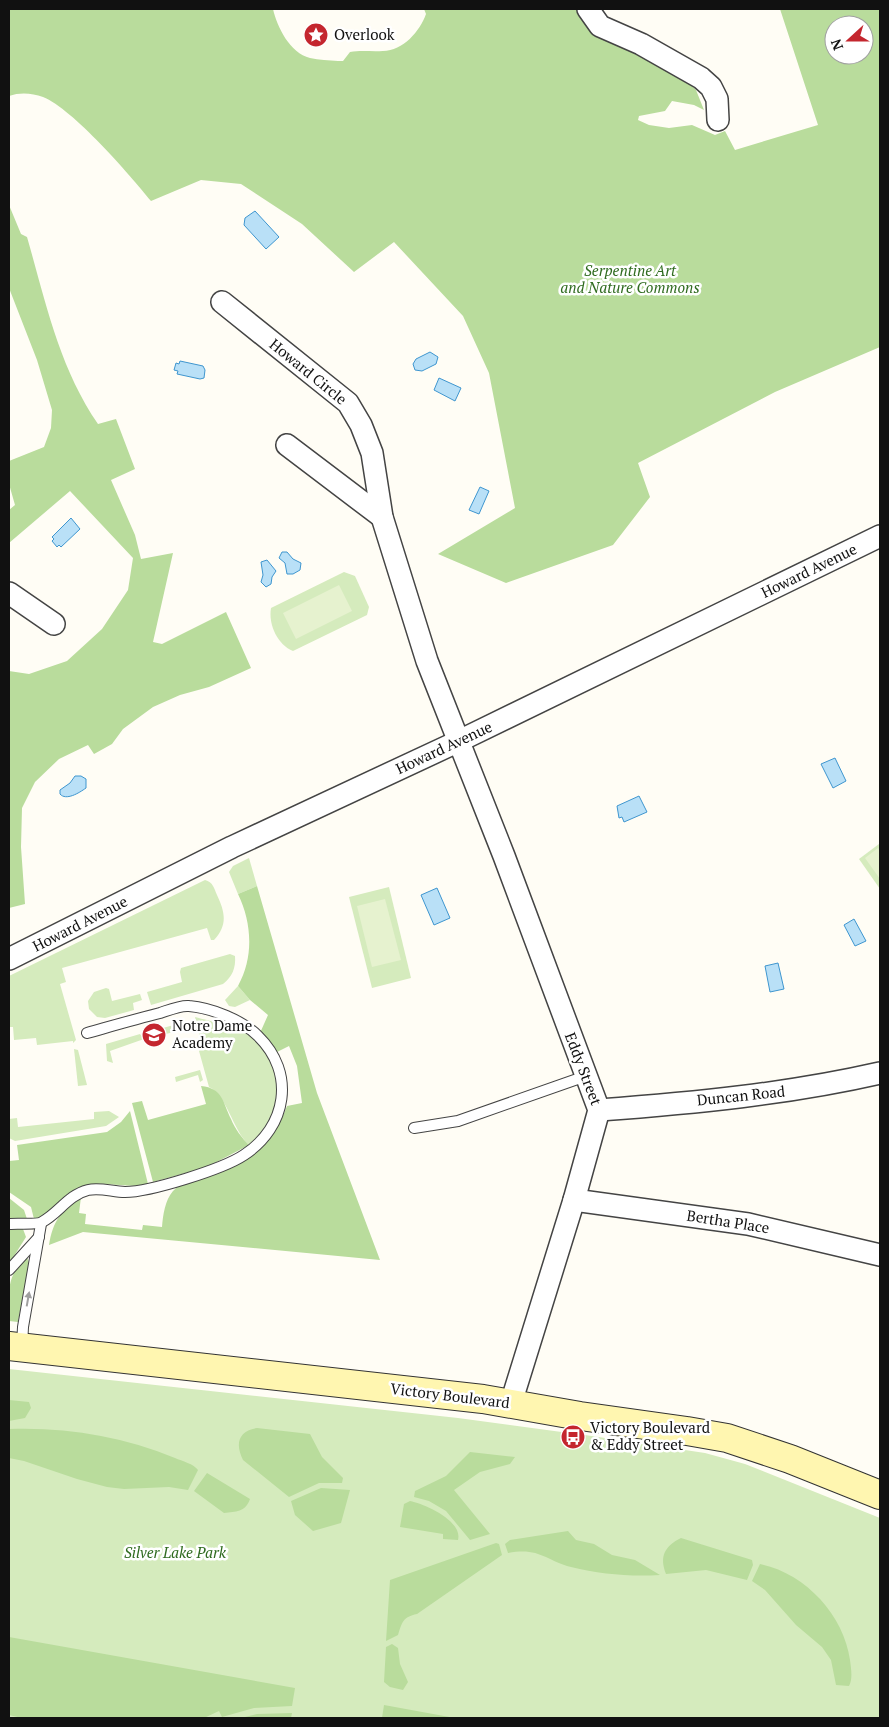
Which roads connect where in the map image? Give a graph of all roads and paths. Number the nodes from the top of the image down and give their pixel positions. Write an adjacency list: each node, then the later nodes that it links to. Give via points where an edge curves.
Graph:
1 (588, 9): 2 (street, via 600,26 641,44 701,78 717,99)
2 (718, 120)
3 (222, 302): 5 (street, Howard Circle, via 348,403 372,453)
4 (287, 445): 5 (street)
5 (382, 517): 9 (street, Howard Circle, via 427,661)
6 (880, 536): 9 (street, Howard Avenue)
7 (9, 593): 8 (street)
8 (54, 624)
9 (459, 741): 10 (street, Howard Avenue, via 232,847); 13 (street, Eddy Street)
10 (9, 959)
11 (87, 1033): 18 (lane, via 187,1005 216,1013 250,1029 265,1045 276,1063 281,1080 280,1110 266,1136 243,1156 229,1163 143,1190 87,1190 77,1194)
12 (880, 1073): 14 (street, Duncan Road, via 825,1086 760,1095)
13 (586, 1076): 14 (street, Eddy Street); 15 (lane, via 458,1121)
14 (599, 1110): 16 (street, Eddy Street)
15 (414, 1128)
16 (574, 1200): 20 (street, Bertha Place, via 748,1224); 23 (street, Eddy Street)
17 (9, 1224): 18 (lane)
18 (41, 1224): 19 (lane)
19 (39, 1237): 21 (lane); 22 (lane, one-way to 19, via 23,1327)
20 (880, 1255)
21 (9, 1270)
22 (16, 1347): 23 (main road, Victory Boulevard)
23 (511, 1403): 24 (main road, Victory Boulevard, via 728,1438)
24 (880, 1495)

